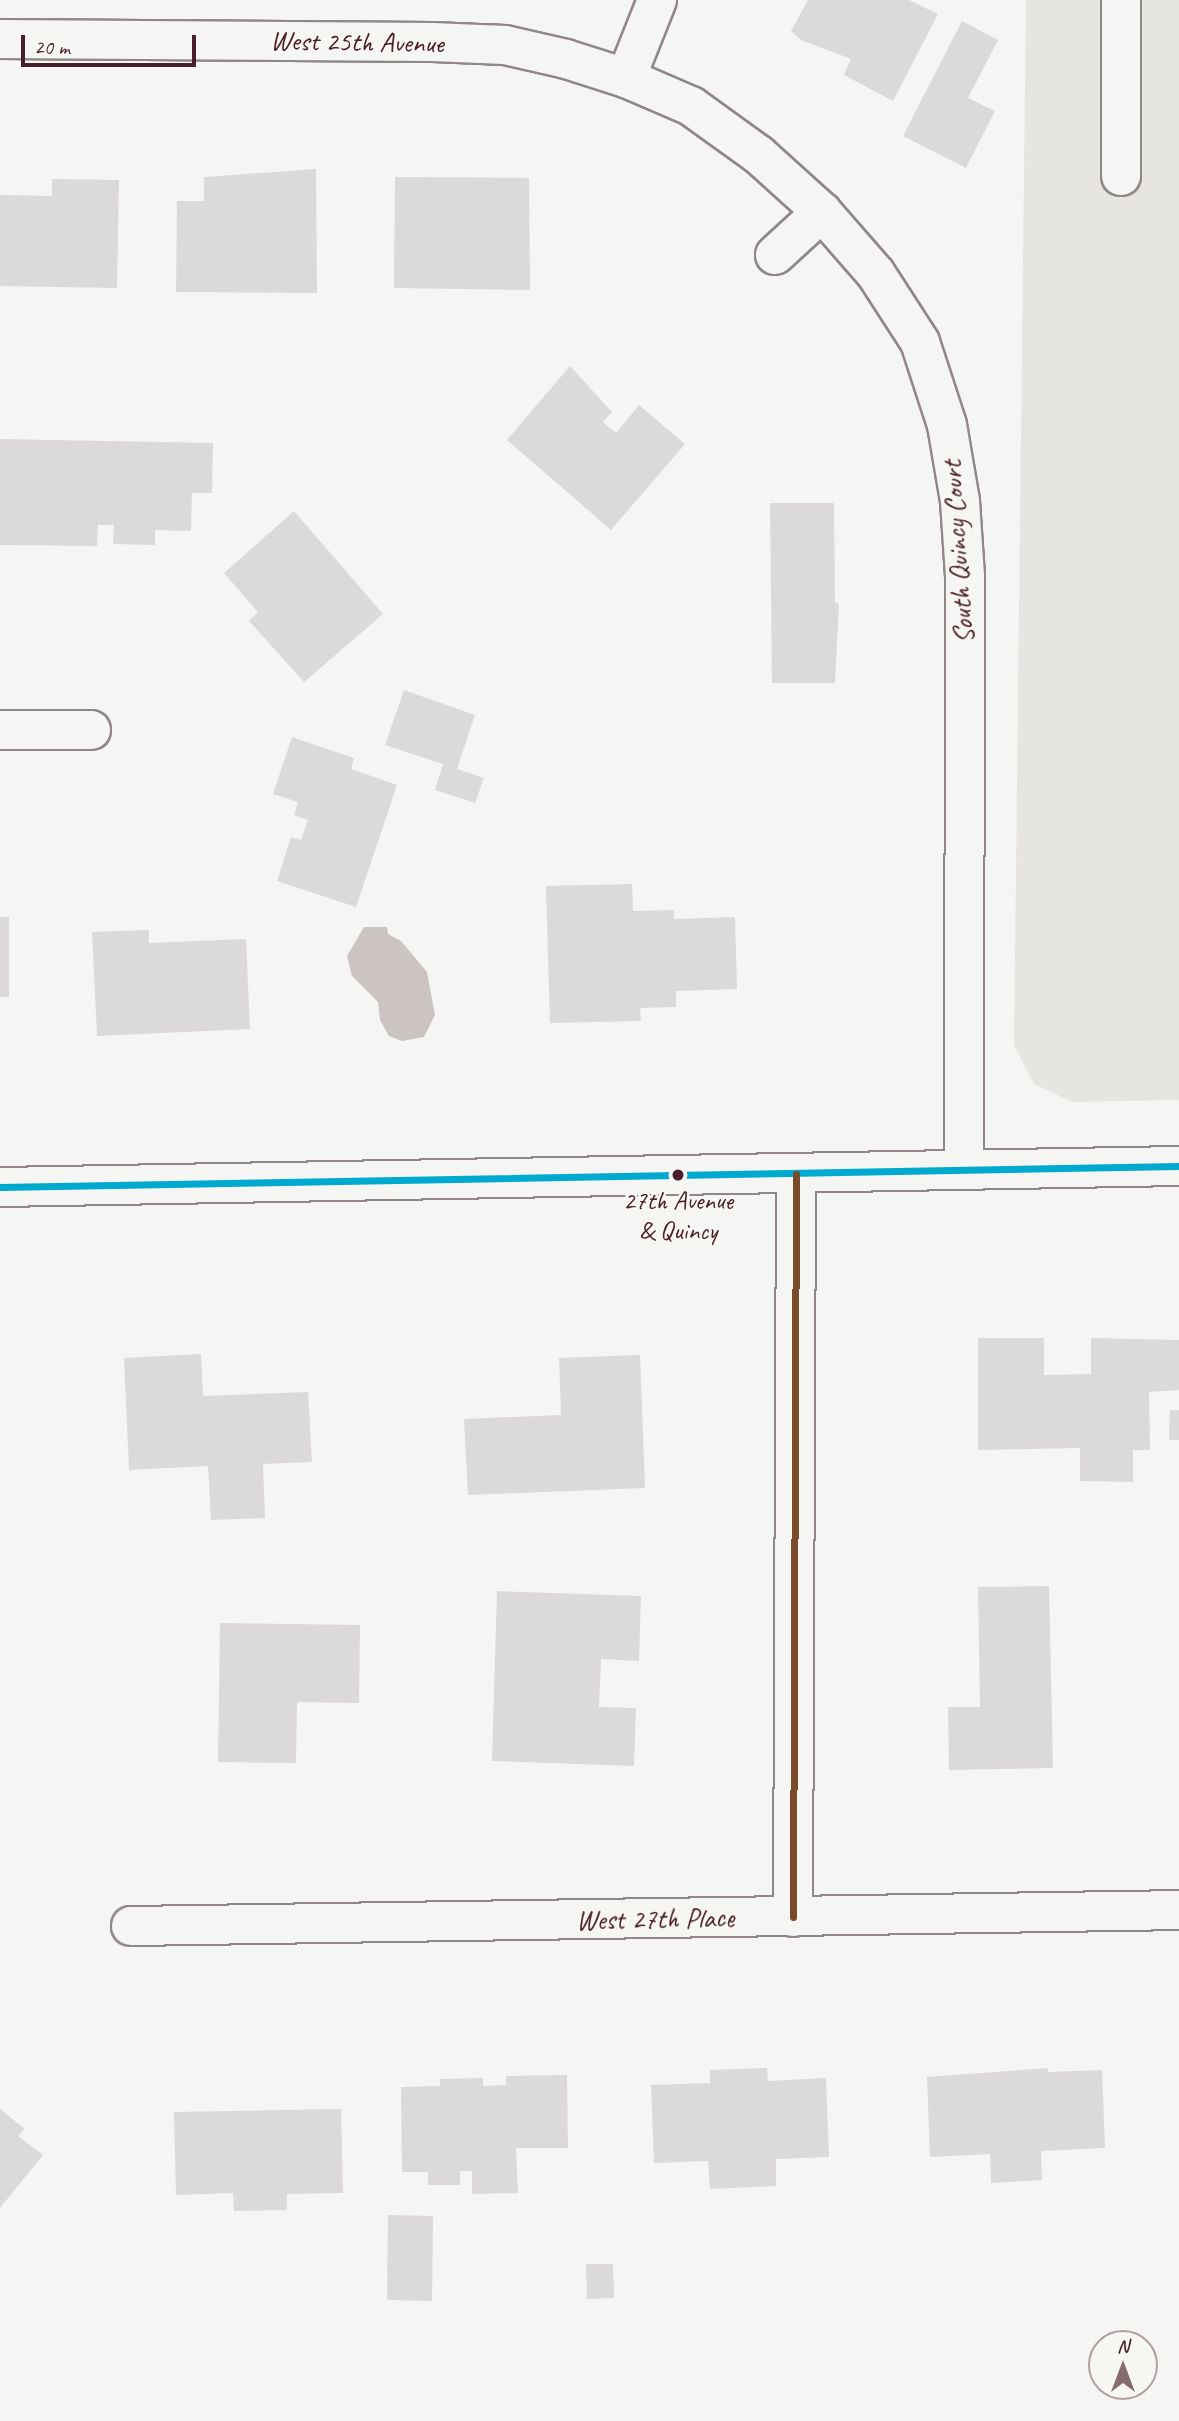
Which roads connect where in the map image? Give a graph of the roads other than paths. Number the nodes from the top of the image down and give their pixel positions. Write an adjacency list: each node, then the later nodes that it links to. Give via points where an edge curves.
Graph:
1 (657, 0): 5 (street)
2 (1121, 0): 6 (street)
3 (0, 39): 4 (street, West 25th Avenue)
4 (505, 46): 5 (street, South Quincy Court)
5 (626, 78): 7 (street, South Quincy Court, via 691,106 759,155)
6 (1121, 176)
7 (822, 212): 8 (street); 12 (street, South Quincy Court, via 876,274 920,342 947,425 960,501 965,576)
8 (775, 255)
9 (0, 730): 10 (street)
10 (91, 730)
11 (1179, 1166): 12 (street)
12 (964, 1170): 13 (street)
13 (796, 1174): 14 (street); 16 (street)
14 (0, 1187)
15 (1179, 1910): 16 (street, West 27th Place)
16 (793, 1917): 17 (street, West 27th Place)
17 (131, 1926)

